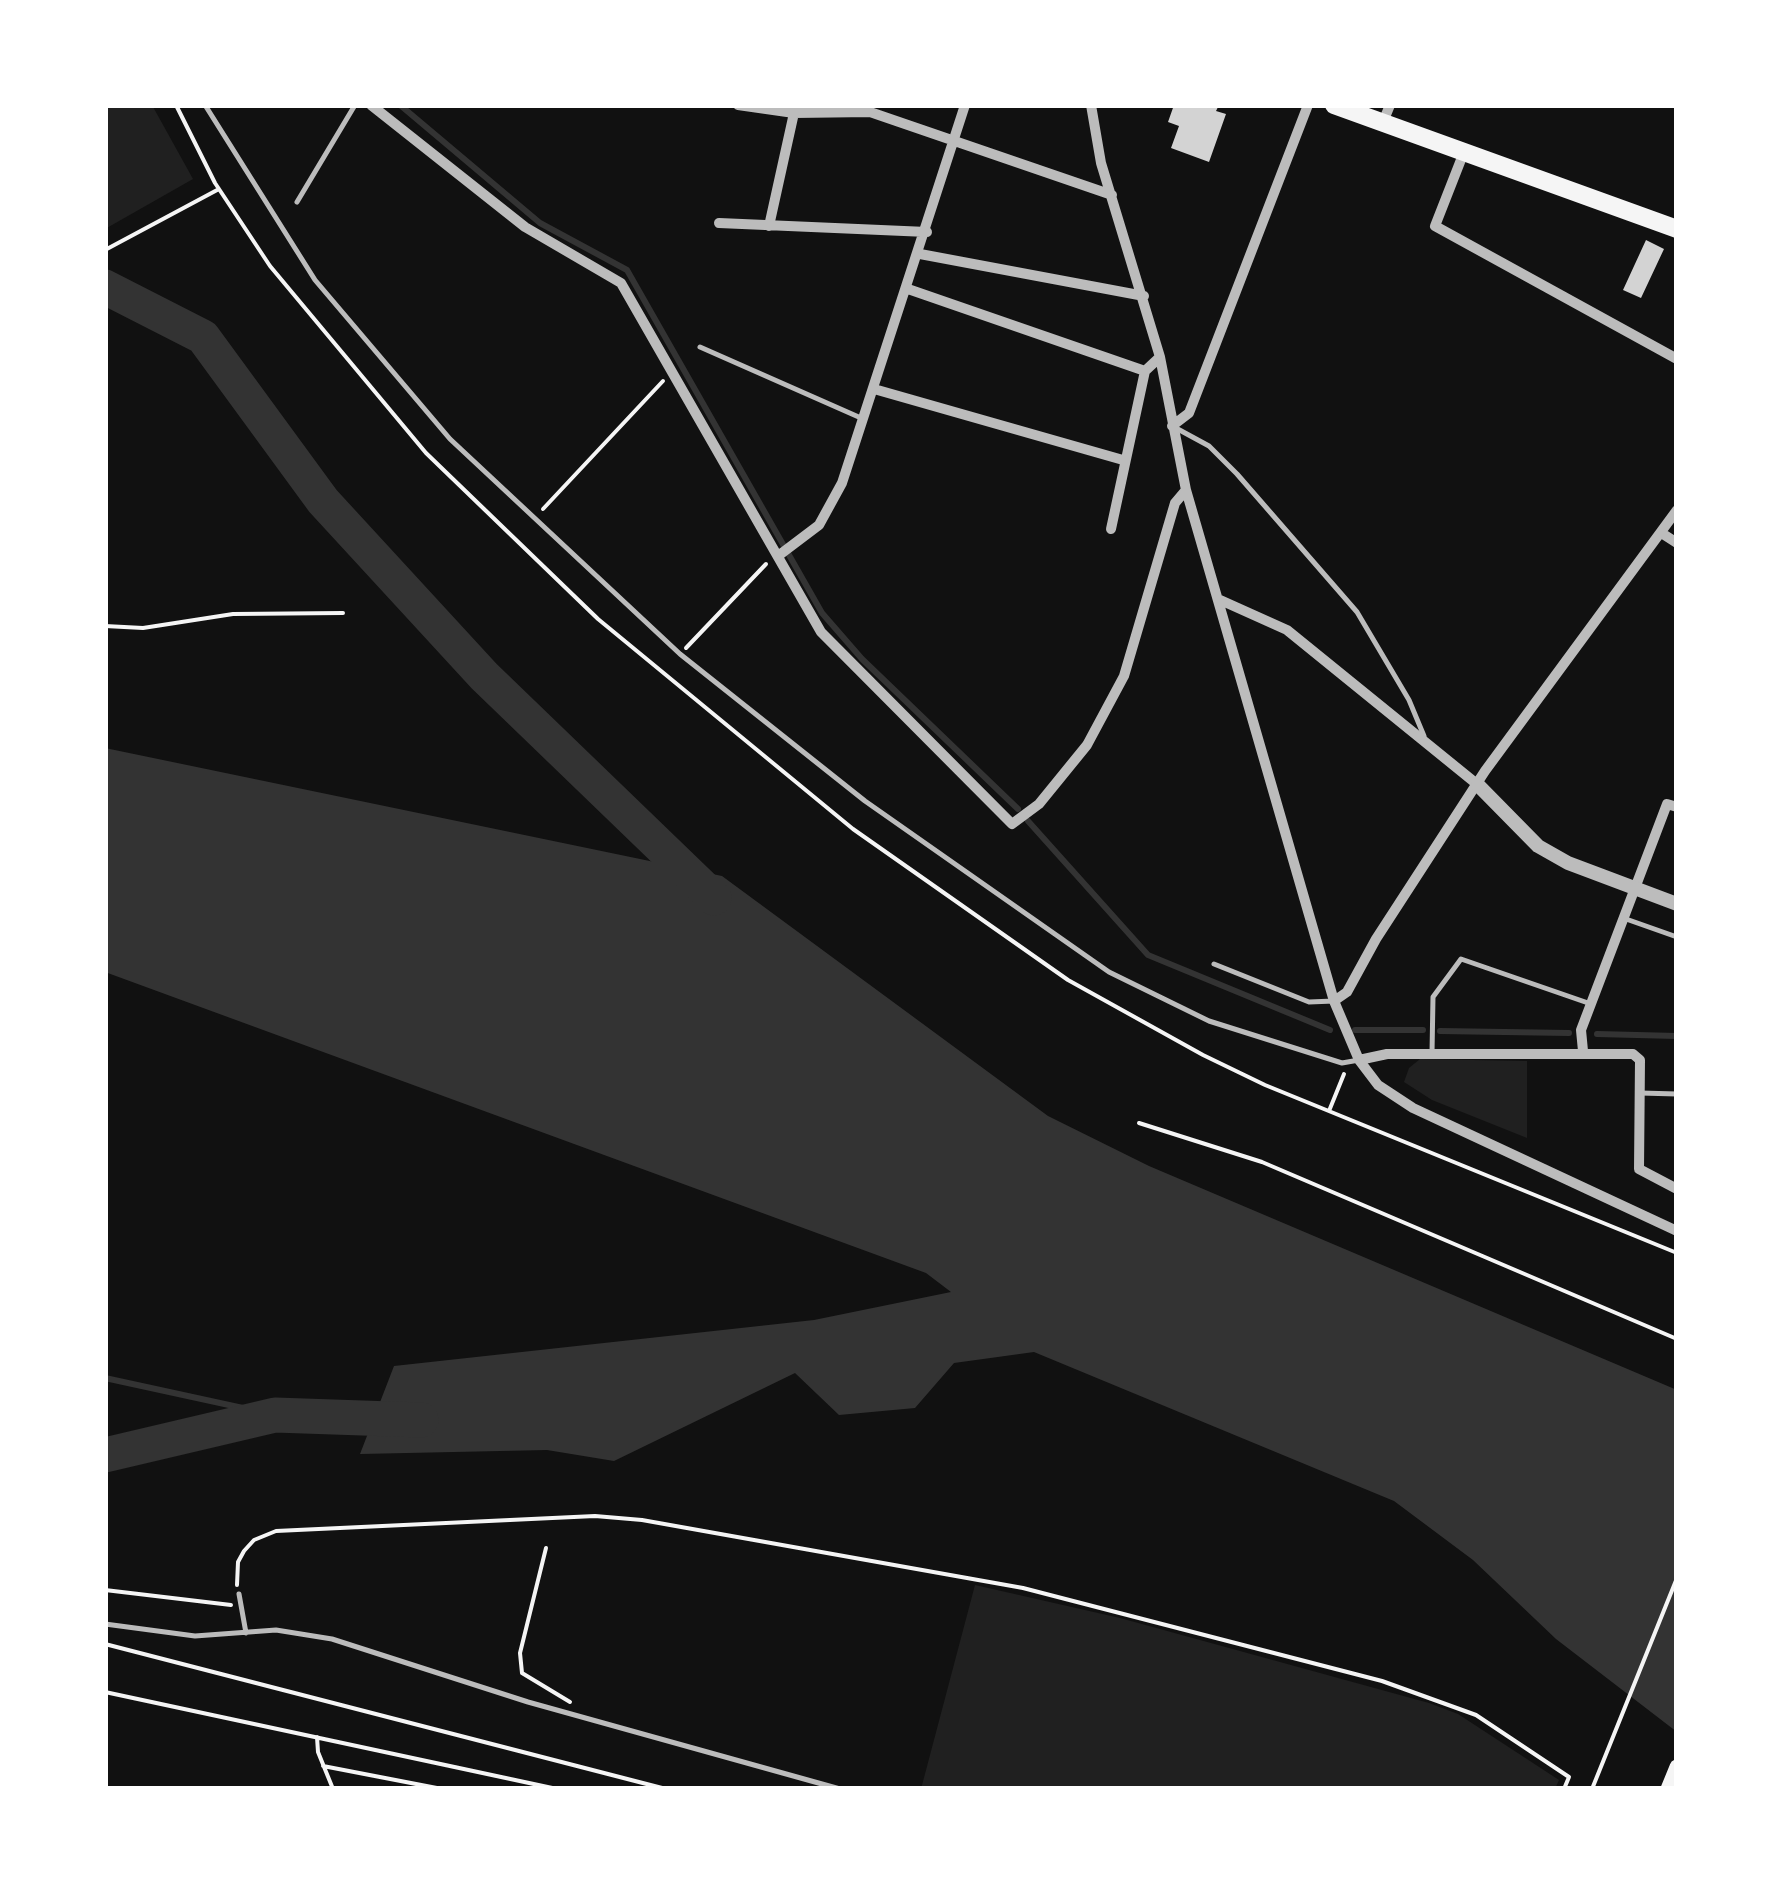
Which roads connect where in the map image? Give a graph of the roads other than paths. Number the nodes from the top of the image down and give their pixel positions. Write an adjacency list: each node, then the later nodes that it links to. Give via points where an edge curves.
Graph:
1 (205, 105): 49 (lane, via 315,280 450,439 680,654 865,801 1109,972 1208,1021 1342,1063)
2 (355, 105): 14 (lane)
3 (371, 105): 35 (street, via 525,227 621,283)
4 (738, 105): 9 (street)
5 (966, 105): 11 (street)
6 (1091, 105): 13 (street)
7 (1308, 105): 28 (street, via 1189,414)
8 (1334, 105): 10 (main road)
9 (794, 113): 11 (street, via 870,112); 16 (street)
10 (1387, 114): 12 (main road)
11 (956, 145): 13 (street); 18 (street)
12 (1464, 152): 17 (main road); 24 (street, via 1435,226)
13 (1112, 196): 21 (street)
14 (297, 202)
15 (719, 224): 16 (street)
16 (769, 226): 18 (street)
17 (1677, 230)
18 (927, 232): 19 (street)
19 (920, 254): 20 (street); 21 (street)
20 (908, 290): 25 (street); 26 (street)
21 (1144, 296): 23 (street)
22 (700, 348): 27 (lane)
23 (1160, 357): 25 (street); 28 (street)
24 (1677, 360)
25 (1145, 371): 29 (street)
26 (874, 388): 27 (street); 29 (street)
27 (864, 419): 35 (street, via 819,525)
28 (1172, 426): 30 (street); 37 (lane, via 1209,446 1238,474 1347,600 1410,700)
29 (1122, 460): 32 (street)
30 (1186, 490): 35 (street, via 1175,503 1124,676 1087,744 1039,804 1012,824 822,632); 36 (street)
31 (1677, 510): 33 (street)
32 (1111, 529)
33 (1663, 534): 34 (street); 38 (street)
34 (1677, 543)
35 (786, 552)
36 (1218, 599): 37 (street, via 1287,630); 45 (street)
37 (1425, 739): 38 (street)
38 (1478, 785): 40 (street, via 1538,846); 45 (street, via 1347,992)
39 (1677, 807): 40 (street, via 1667,804)
40 (1638, 889): 41 (street); 42 (street)
41 (1677, 904)
42 (1626, 920): 43 (lane); 46 (street)
43 (1677, 937)
44 (1214, 964): 45 (lane, via 1309,1002)
45 (1334, 1001): 49 (street)
46 (1592, 1004): 47 (street, via 1581,1030); 48 (lane, via 1462,959 1434,997)
47 (1583, 1051): 48 (street); 50 (street, via 1638,1056)
48 (1432, 1053): 49 (street)
49 (1358, 1060): 53 (street, via 1378,1085 1413,1108)
50 (1639, 1093): 51 (lane); 52 (street, via 1639,1169)
51 (1677, 1094)
52 (1677, 1189)
53 (1677, 1232)
54 (240, 1594): 56 (lane)
55 (105, 1624): 56 (lane, via 195,1636)
56 (246, 1632): 58 (lane, via 332,1639)
57 (1677, 1767): 59 (main road)
58 (840, 1789)
59 (1668, 1789)

